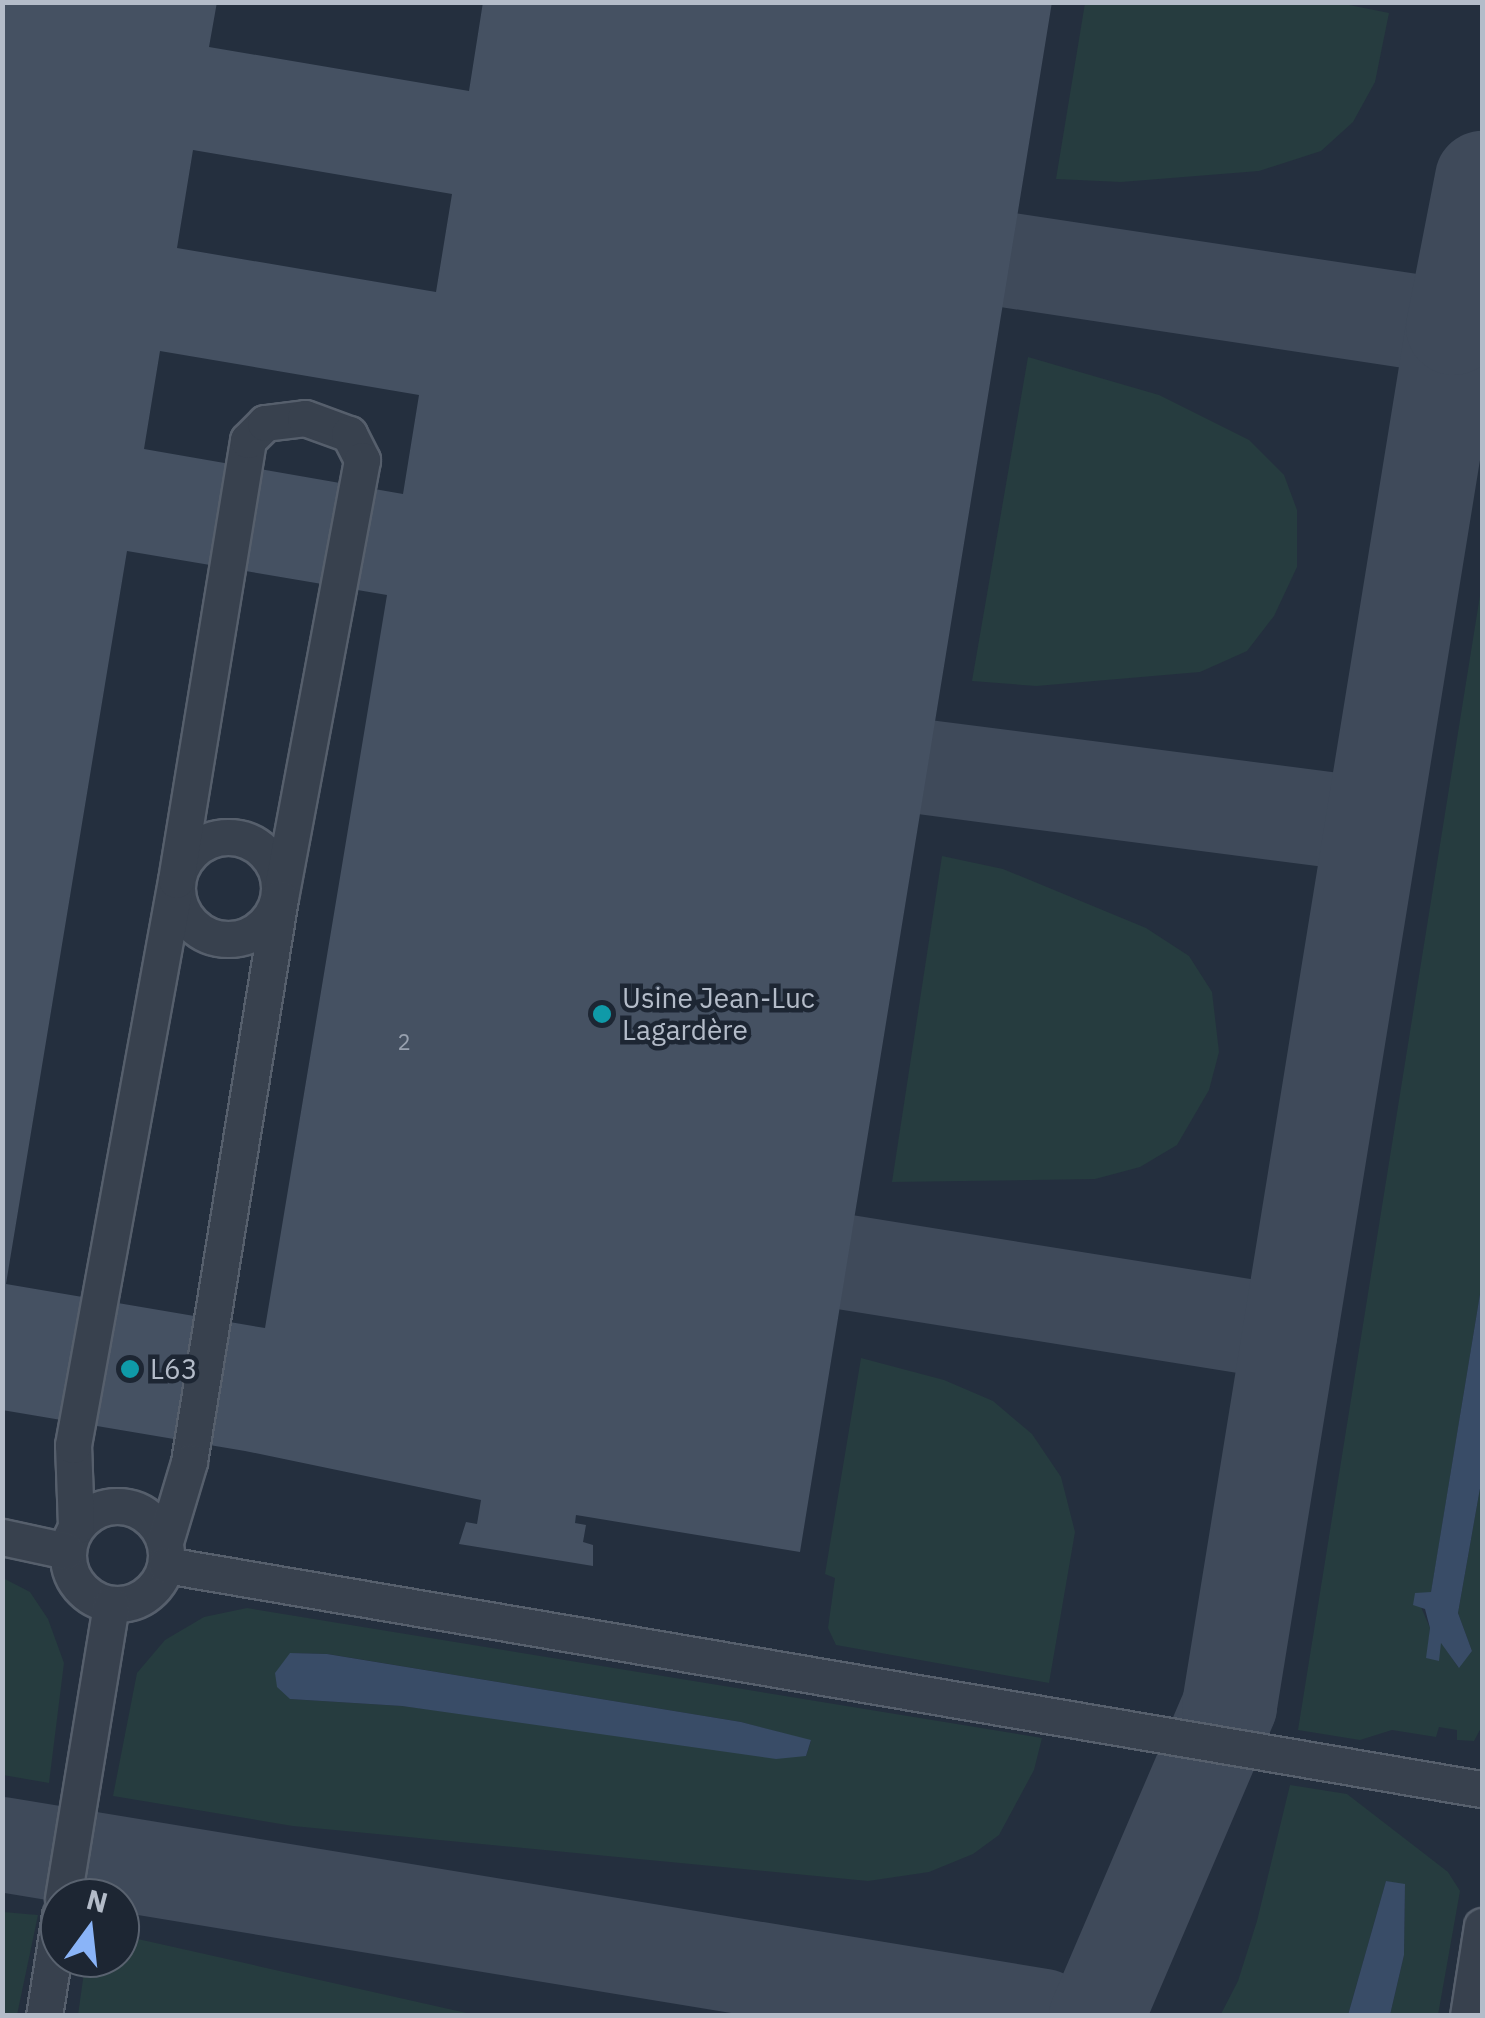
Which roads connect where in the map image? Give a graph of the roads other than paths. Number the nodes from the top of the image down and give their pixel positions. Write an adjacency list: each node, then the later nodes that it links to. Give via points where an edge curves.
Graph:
1 (176, 880): 2 (lane, via 180,909 196,930 220,940 250,936 268,923); 2 (lane, via 192,850 212,838 234,836 258,845 274,862); 2 (lane, via 248,440 264,422 305,418 349,434 362,460); 4 (lane, via 73,1445)
2 (280, 898): 5 (lane, via 221,1288)
3 (2, 1537): 4 (lane)
4 (71, 1538): 5 (lane, via 91,1512 128,1506 153,1520); 6 (lane, via 76,1582)
5 (165, 1553): 6 (lane, via 155,1588 135,1602); 7 (lane)
6 (111, 1604): 8 (lane)
7 (1482, 1792)
8 (66, 1878)
9 (1482, 1926): 12 (lane)
10 (50, 1978): 11 (lane)
11 (44, 2016)
12 (1468, 2016)

